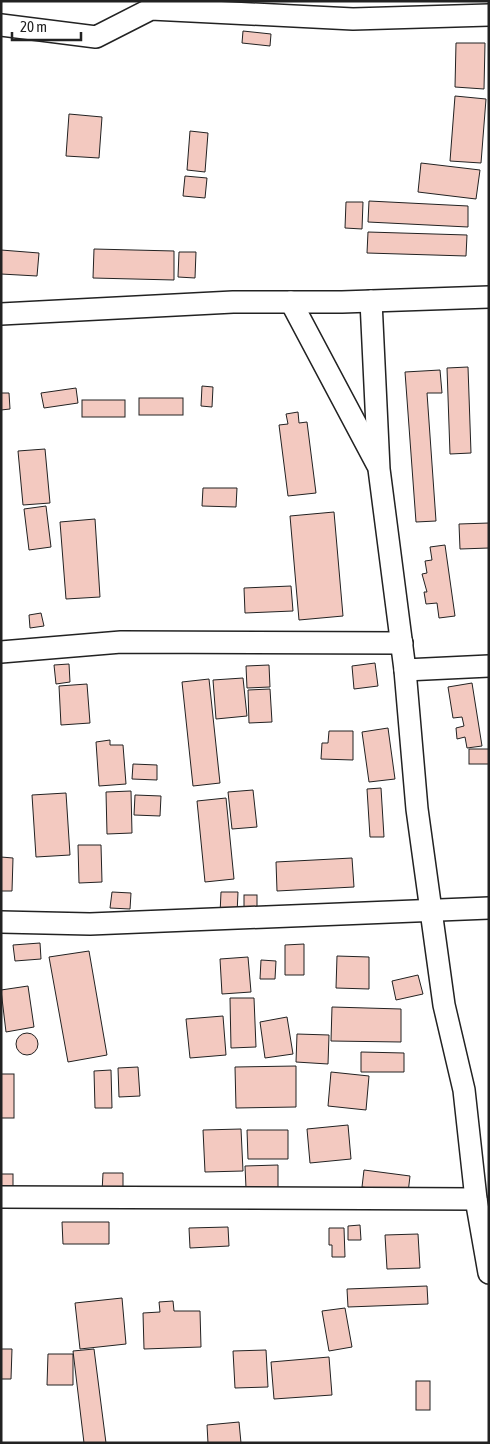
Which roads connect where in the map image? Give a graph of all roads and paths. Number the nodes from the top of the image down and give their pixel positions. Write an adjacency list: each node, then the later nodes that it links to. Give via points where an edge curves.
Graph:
1 (489, 15): 2 (street, via 353,19 150,9 96,37)
2 (1, 25)
3 (489, 297): 4 (street)
4 (371, 301): 5 (street); 7 (street)
5 (291, 302): 6 (street); 7 (street)
6 (1, 314)
7 (379, 469): 8 (street)
8 (402, 643): 9 (street, via 121,642); 11 (street)
9 (1, 652)
10 (489, 666): 11 (street)
11 (405, 670): 13 (street, via 418,810)
12 (489, 908): 13 (street)
13 (432, 911): 14 (street, via 90,924); 16 (street, via 444,1005 464,1090)
14 (1, 922)
15 (1, 1197): 16 (street)
16 (476, 1199): 17 (street)
17 (489, 1273)

